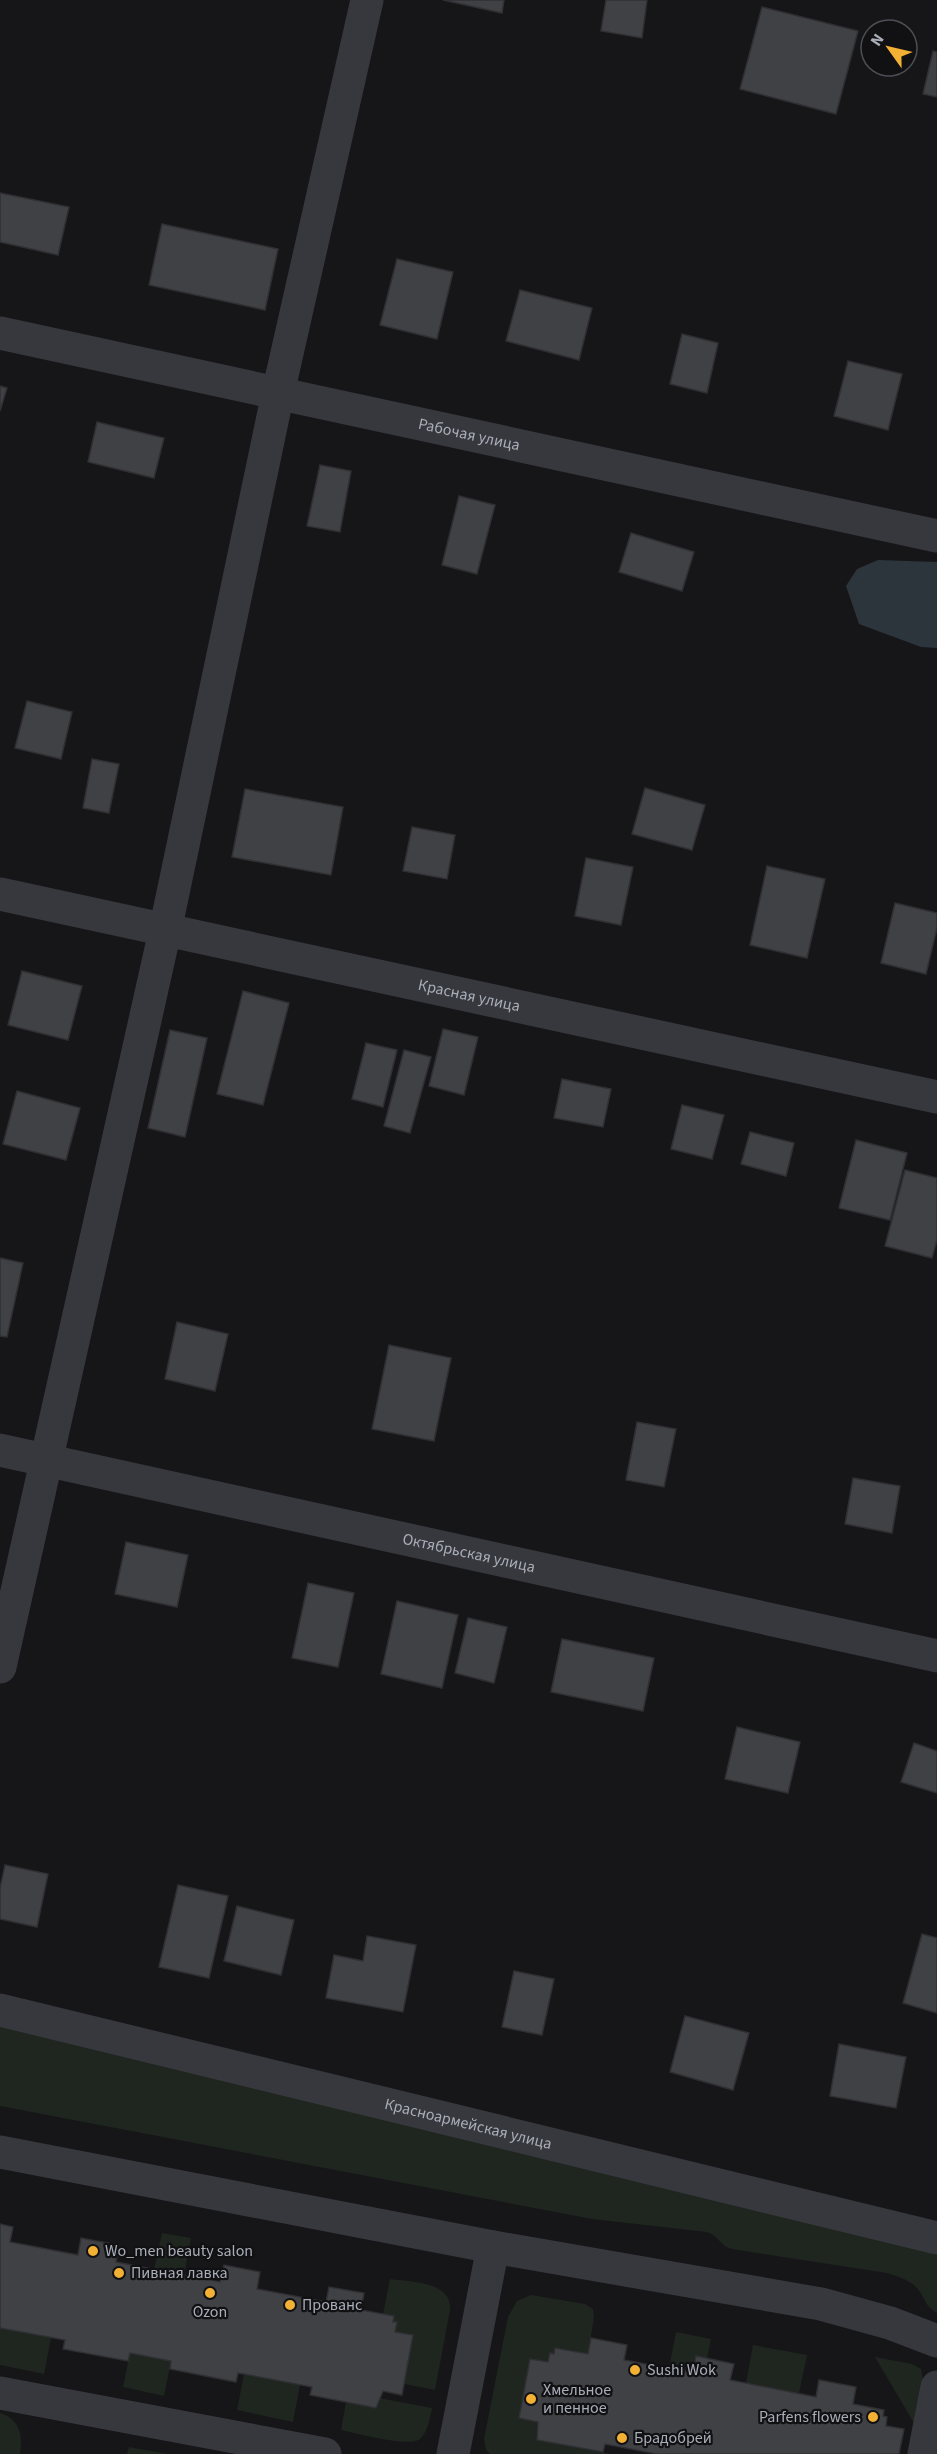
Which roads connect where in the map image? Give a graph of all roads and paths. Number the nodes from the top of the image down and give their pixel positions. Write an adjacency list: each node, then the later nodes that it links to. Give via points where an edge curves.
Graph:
1 (367, 0): 3 (street)
2 (0, 333): 3 (street, Рабочая улица)
3 (278, 393): 4 (street, Рабочая улица); 6 (street)
4 (937, 536)
5 (0, 894): 6 (street, Красная улица)
6 (165, 931): 7 (street, Красная улица); 9 (street)
7 (937, 1097)
8 (0, 1450): 9 (street, Октябрьская улица)
9 (48, 1460): 10 (street, Октябрьская улица); 11 (street)
10 (937, 1656)
11 (0, 1667)
12 (0, 2010): 14 (street, Красноармейская улица)
13 (0, 2152): 15 (street)
14 (937, 2238)
15 (494, 2247): 16 (street, via 821,2304); 20 (street)
16 (937, 2341)
17 (937, 2387): 21 (street)
18 (0, 2393): 19 (street)
19 (325, 2454)
20 (453, 2454)
21 (924, 2454)

